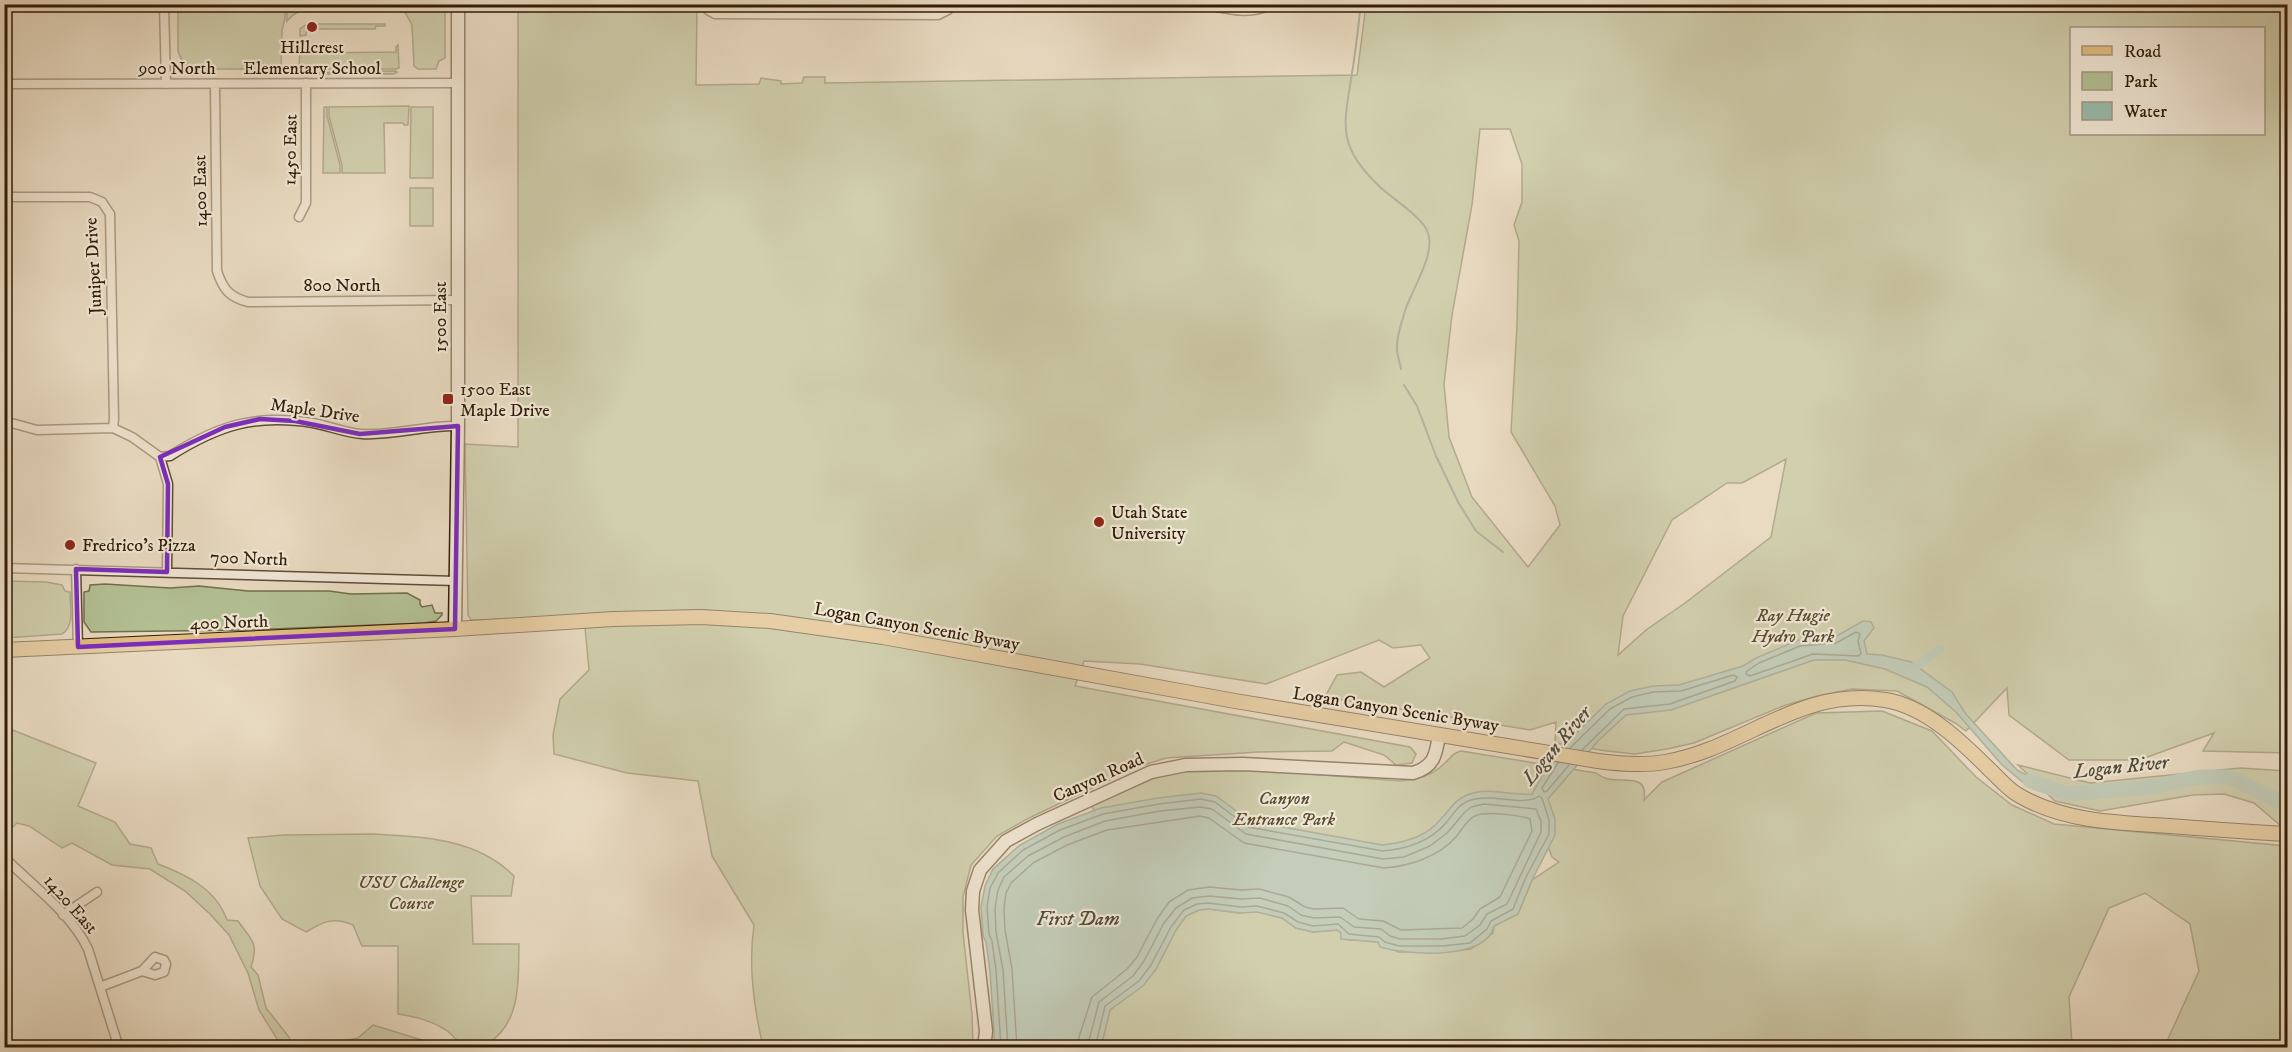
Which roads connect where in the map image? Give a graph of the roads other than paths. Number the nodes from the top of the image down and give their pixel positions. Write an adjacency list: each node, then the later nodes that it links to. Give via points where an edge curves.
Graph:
1 (165, 4): 10 (street)
2 (458, 4): 8 (street, 1500 East)
3 (951, 4): 6 (street, via 938,15 715,14)
4 (1203, 4): 5 (street, via 1245,12)
5 (1271, 4)
6 (707, 7)
7 (306, 83): 8 (street, 900 North); 11 (street, 900 North); 13 (street, 1450 East, via 306,203)
8 (458, 83): 15 (street, 1500 East)
9 (4, 84): 10 (street, 900 North)
10 (166, 84): 11 (street, 900 North)
11 (215, 84): 14 (street, 1400 East, via 217,271)
12 (4, 197): 18 (street, Juniper Drive, via 90,196 102,202 110,214)
13 (299, 217)
14 (228, 294): 15 (street, 800 North, via 248,302)
15 (458, 300): 17 (street, 1500 East)
16 (4, 421): 18 (street, via 37,430)
17 (458, 426): 19 (street, Maple Drive, via 360,434 295,421 260,419 225,427 170,456); 23 (street, 1500 East)
18 (113, 428): 19 (street)
19 (160, 457): 22 (street, via 168,484)
20 (4, 568): 21 (street, 700 North)
21 (76, 569): 22 (street, 700 North); 25 (street)
22 (167, 572): 23 (street, 700 North)
23 (456, 581): 24 (street, 1500 East)
24 (455, 629): 25 (main road, 400 North); 27 (main road, Logan Canyon Scenic Byway, via 613,619 701,617 770,621 883,637)
25 (78, 646): 26 (main road, 400 North)
26 (4, 650)
27 (1439, 735): 28 (main road, Logan Canyon Scenic Byway, via 1633,765 1665,762 1714,747 1801,707 1835,699 1886,700 1915,711 1955,736 2017,795 2052,810 2099,821); 35 (street, Canyon Road, via 1434,759 1429,766 1413,773 1243,764 1186,765 1151,772 1006,841 980,870 973,891 986,1031)
28 (2288, 834)
29 (4, 860): 31 (street, 1420 East)
30 (97, 892): 31 (street)
31 (63, 915): 33 (street, 1420 East, via 82,936)
32 (142, 971): 33 (street)
33 (100, 987): 34 (street, 1420 East)
34 (119, 1047)
35 (984, 1047)

